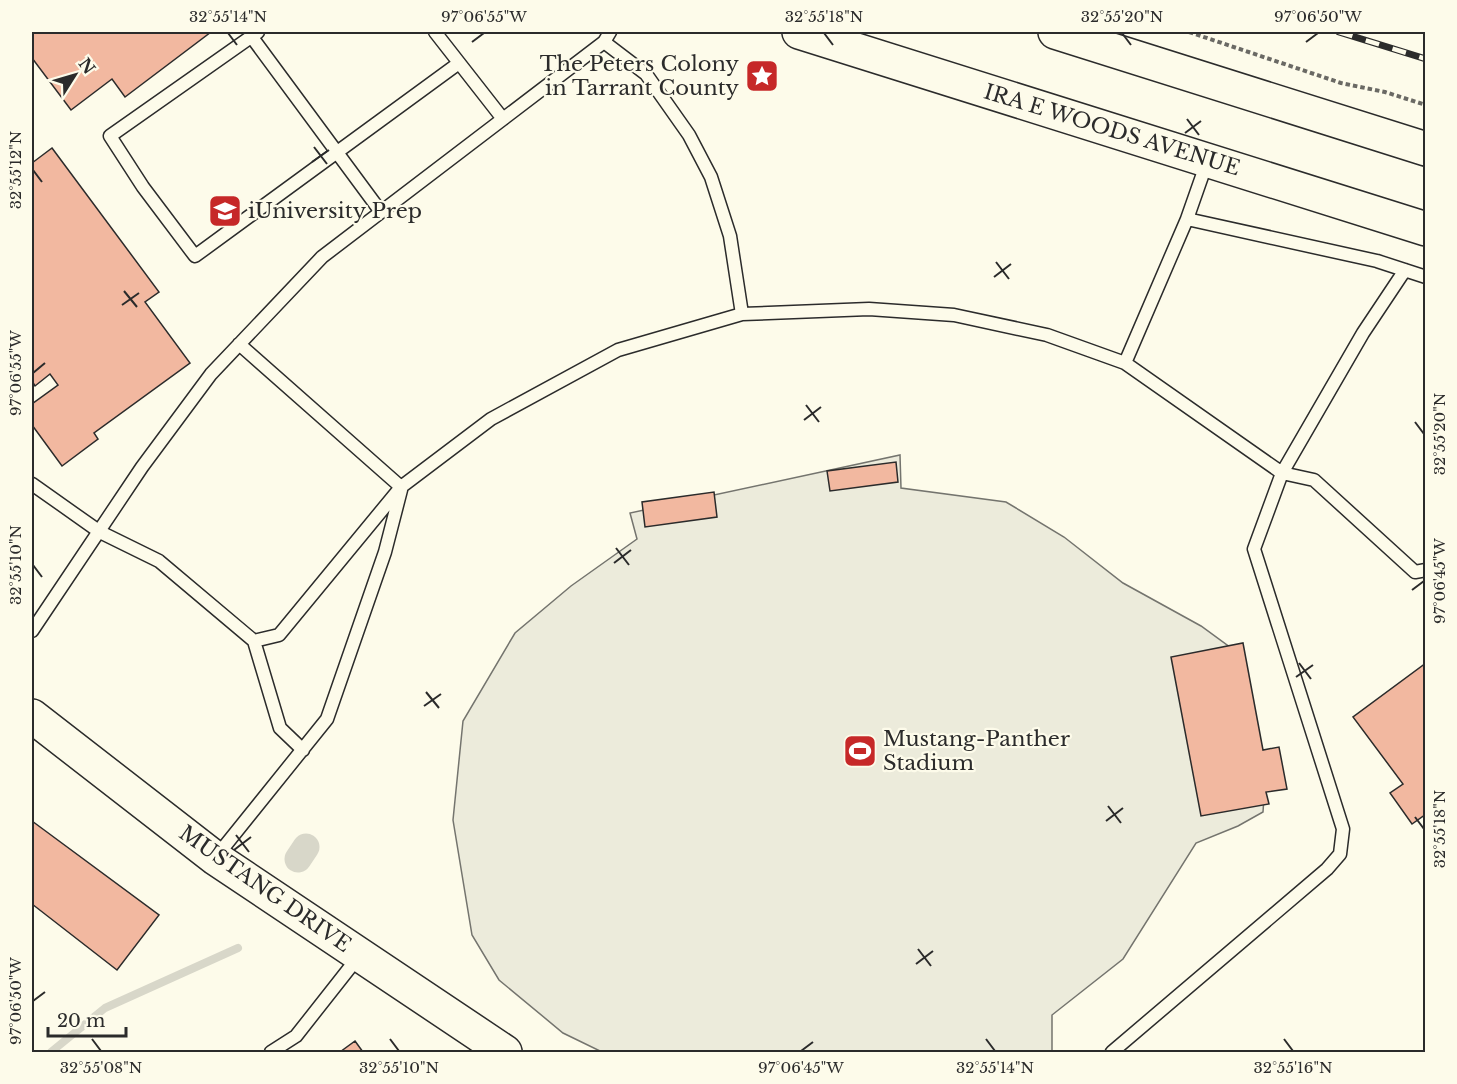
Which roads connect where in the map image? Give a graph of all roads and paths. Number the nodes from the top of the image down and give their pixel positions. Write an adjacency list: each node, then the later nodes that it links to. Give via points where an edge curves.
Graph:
1 (435, 32): 7 (lane)
2 (799, 32): 12 (main road, IRA E WOODS AVENUE)
3 (1055, 32): 10 (main road)
4 (1189, 32): 8 (path)
5 (254, 34): 11 (lane); 11 (lane, via 110,136 142,187 195,256)
6 (607, 37): 9 (lane); 18 (lane, via 646,74 689,135 711,177 730,236)
7 (459, 63): 9 (lane); 11 (lane)
8 (1425, 105)
9 (502, 120): 13 (lane)
10 (1425, 149)
11 (338, 151): 13 (lane)
12 (1208, 160): 14 (lane); 15 (main road, IRA E WOODS AVENUE)
13 (381, 212): 19 (lane, via 321,257)
14 (1187, 219): 16 (lane); 20 (lane)
15 (1425, 229)
16 (1405, 270): 17 (lane); 21 (lane, via 1362,333)
17 (1425, 277)
18 (742, 314): 20 (lane, via 869,309 954,315 1047,335); 23 (lane, via 618,351 491,419)
19 (240, 344): 23 (lane); 24 (lane, via 211,374)
20 (1125, 363): 21 (lane)
21 (1282, 473): 25 (lane, via 1314,480 1415,572); 34 (lane, via 1254,549 1342,829 1340,854)
22 (32, 484): 24 (lane)
23 (402, 487): 27 (lane, via 279,635); 29 (lane, via 385,552 327,719)
24 (100, 532): 26 (lane); 27 (lane, via 159,561)
25 (1425, 570)
26 (32, 631)
27 (254, 641): 29 (lane, via 280,728)
28 (32, 716): 30 (main road, MUSTANG DRIVE)
29 (303, 750): 30 (lane)
30 (215, 858): 31 (main road, MUSTANG DRIVE)
31 (359, 955): 32 (lane, via 296,1035); 33 (main road, MUSTANG DRIVE)
32 (271, 1053)
33 (505, 1053)
34 (1112, 1053)

